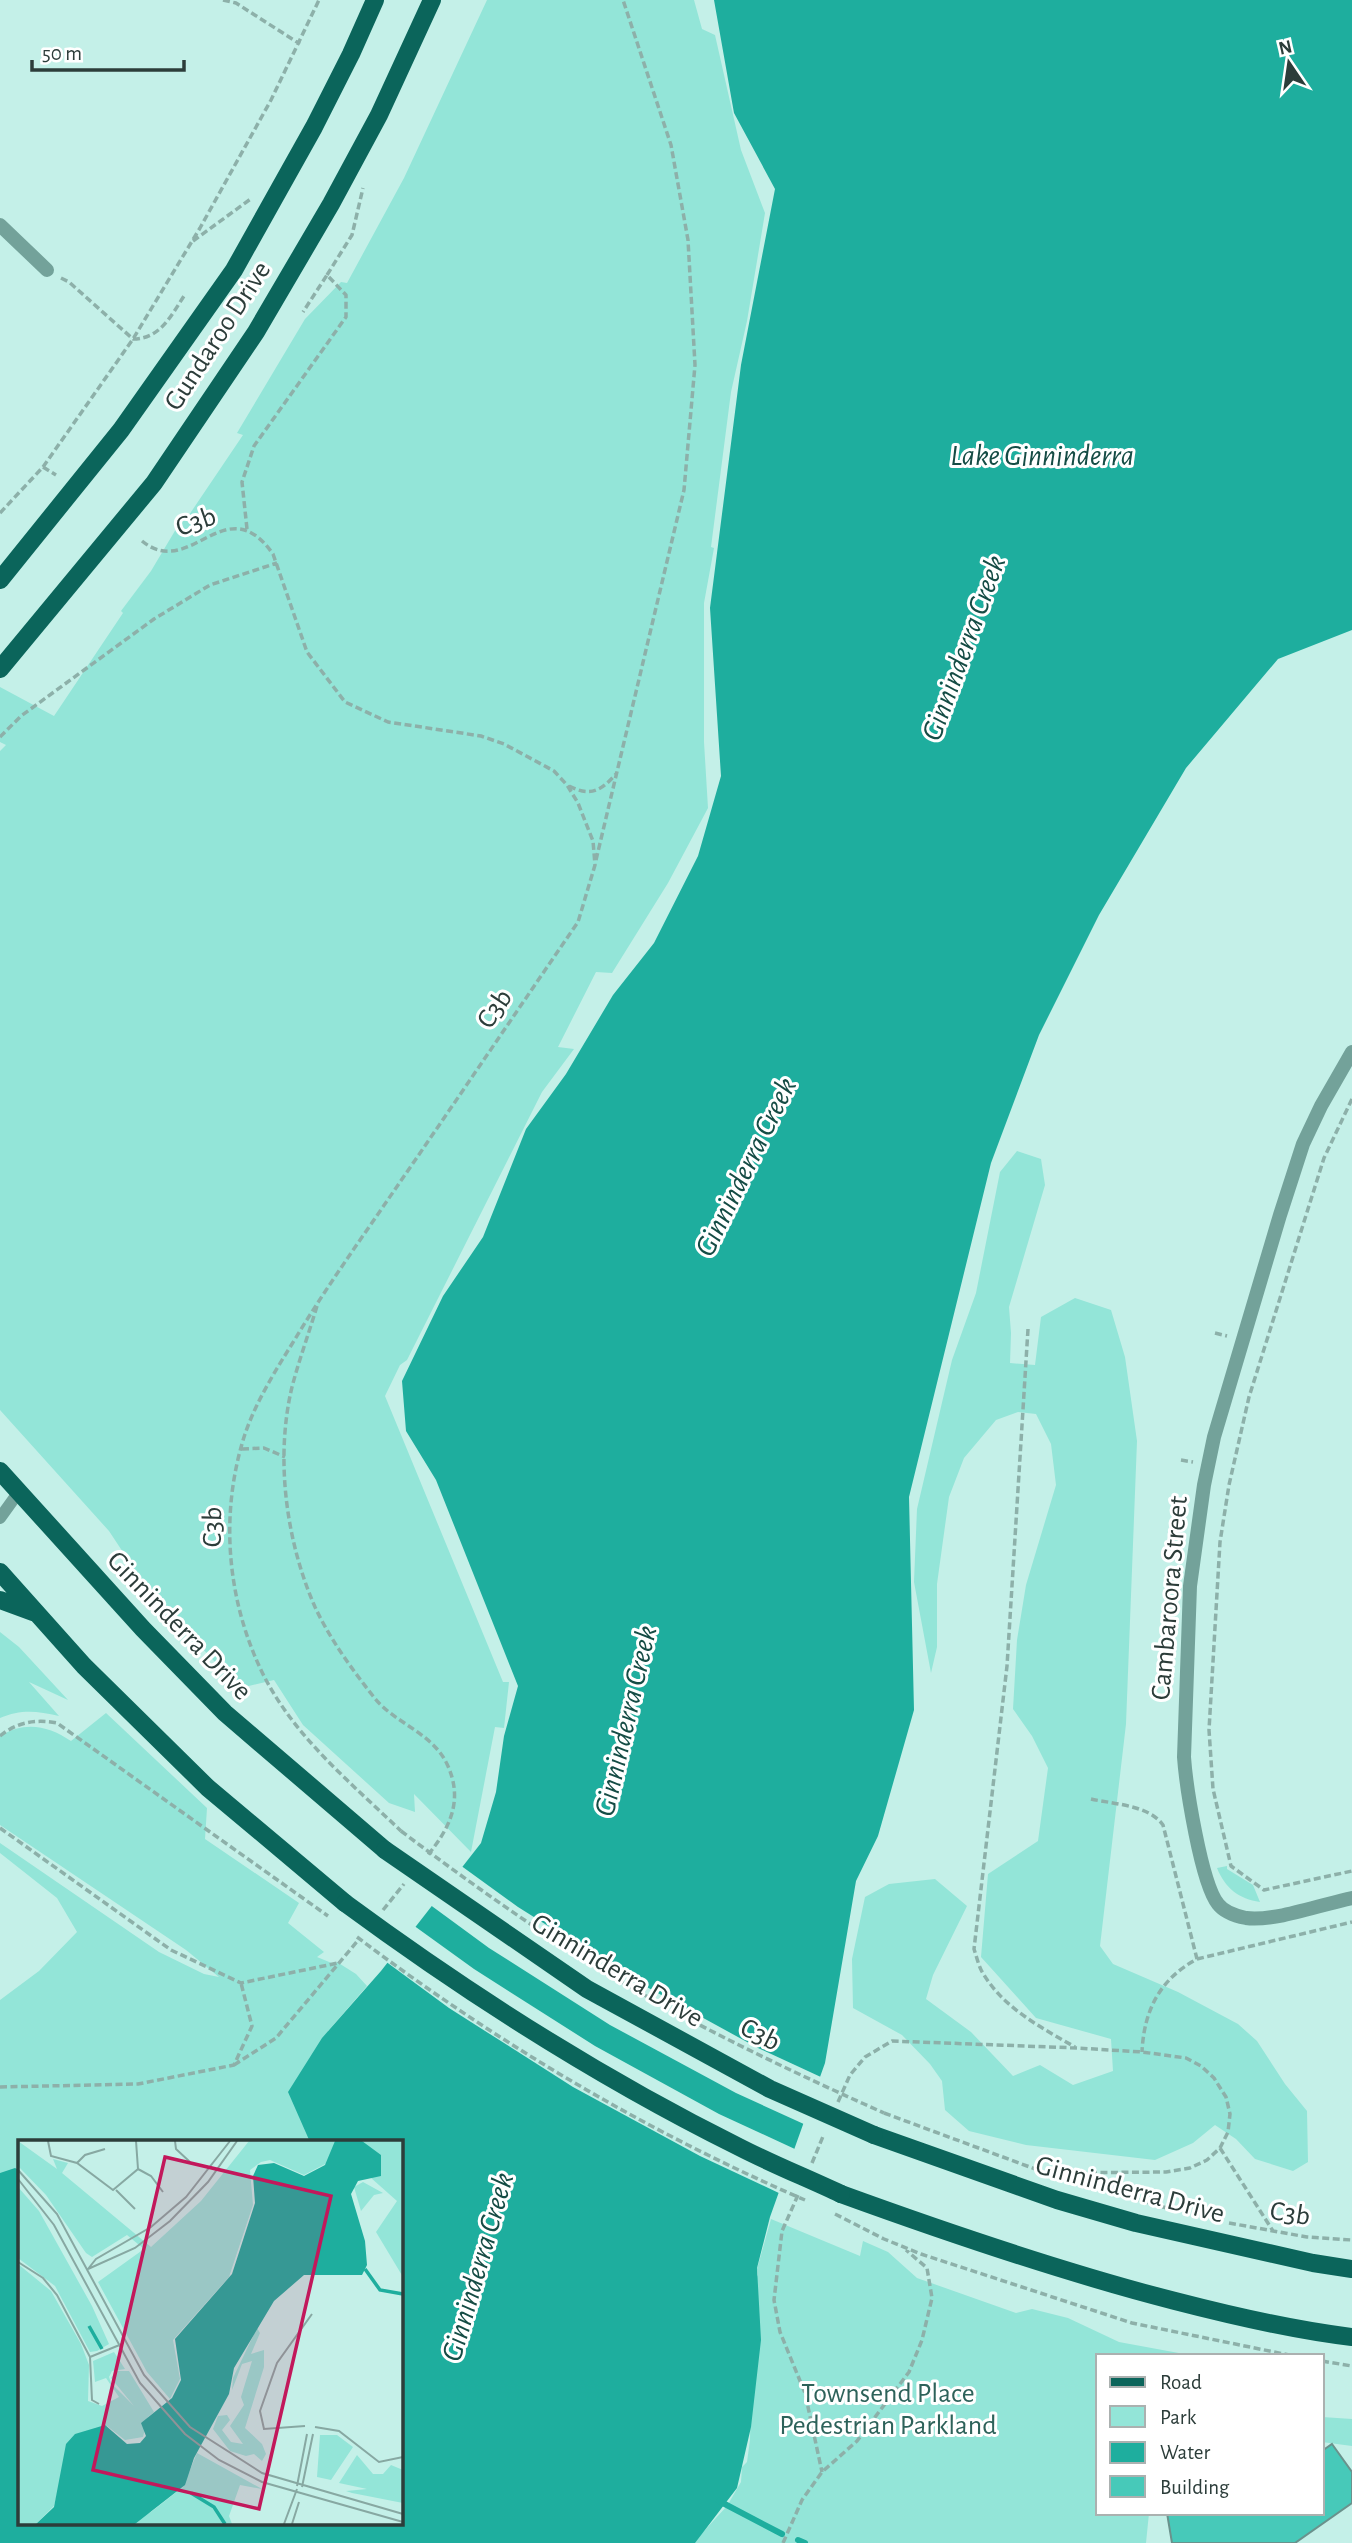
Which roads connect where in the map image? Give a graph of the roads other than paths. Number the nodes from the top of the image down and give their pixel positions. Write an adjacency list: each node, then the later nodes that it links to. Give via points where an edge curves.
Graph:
1 (375, 0): 5 (main road, Gundaroo Drive, via 314,127 234,270 121,430)
2 (432, 0): 6 (main road, Gundaroo Drive, via 379,114 256,332 154,483)
3 (0, 225): 4 (street)
4 (47, 270)
5 (0, 580)
6 (0, 669)
7 (1352, 1052): 15 (street, Cambaroora Street, via 1303,1144 1214,1437 1189,1586 1184,1757 1207,1880 1219,1905 1230,1913 1257,1919)
8 (0, 1471): 9 (main road, Ginninderra Drive)
9 (18, 1493): 10 (lane); 11 (lane); 16 (main road, Ginninderra Drive, bridge, via 225,1713 385,1850 587,1989 770,2089 874,2135 1056,2200 1136,2223)
10 (0, 1503)
11 (0, 1518)
12 (0, 1572): 14 (main road)
13 (0, 1601): 14 (main road)
14 (36, 1613): 17 (main road, bridge, via 208,1788 345,1903 557,2047 740,2148 841,2194 1121,2287 1223,2313)
15 (1352, 1898)
16 (1352, 2269)
17 (1352, 2337)

